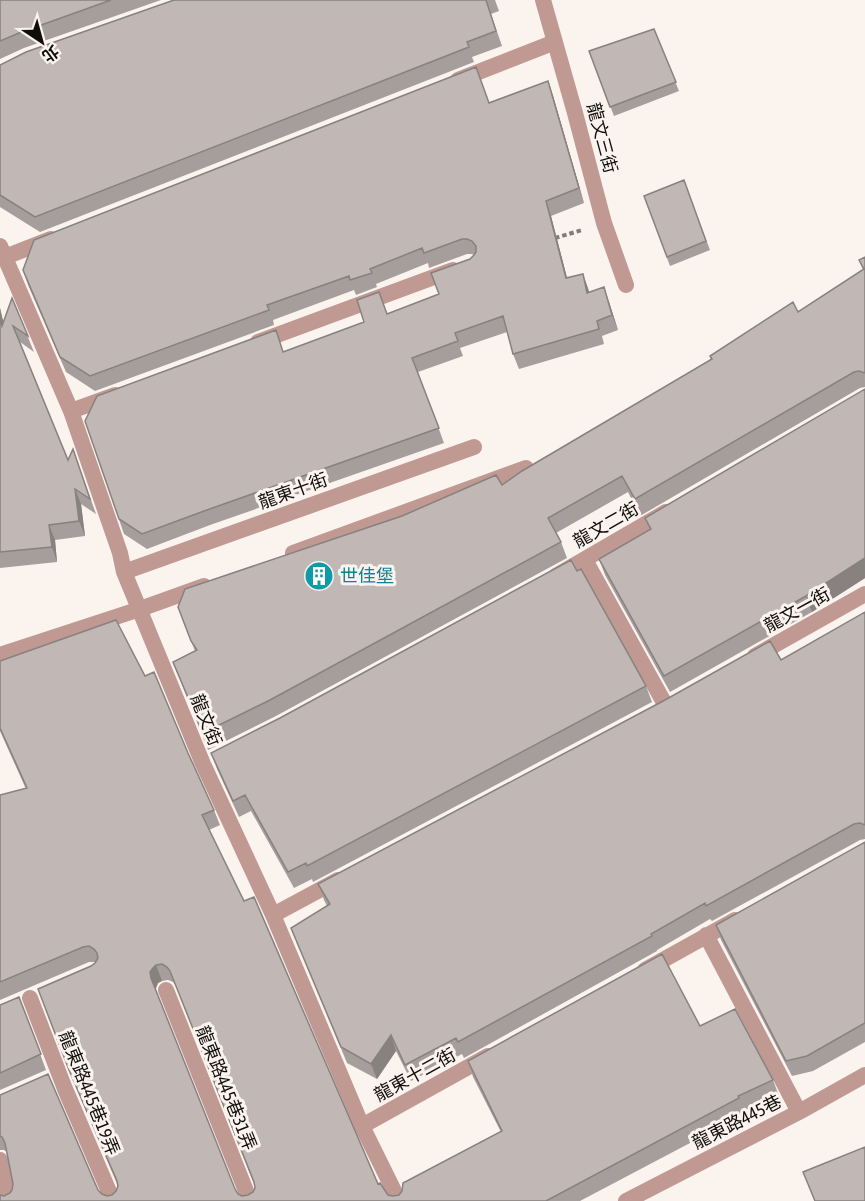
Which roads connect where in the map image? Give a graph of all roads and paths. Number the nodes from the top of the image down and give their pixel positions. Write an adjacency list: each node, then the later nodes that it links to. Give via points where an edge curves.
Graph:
1 (543, 0): 2 (lane, 龍文三街)
2 (555, 42): 3 (lane); 4 (lane, 龍文三街)
3 (445, 85)
4 (604, 223): 6 (path); 9 (lane, 龍文三街)
5 (71, 231): 7 (lane)
6 (549, 240)
7 (2, 251): 12 (lane, 龍文街)
8 (471, 264): 10 (lane)
9 (626, 285)
10 (249, 345)
11 (126, 390): 12 (lane)
12 (71, 411): 18 (lane, 龍文街)
13 (474, 447): 18 (lane, 龍東十街)
14 (526, 468): 16 (lane)
15 (675, 507): 17 (lane, 龍文二街)
16 (283, 556)
17 (585, 560): 20 (lane, 龍文二街); 25 (lane)
18 (124, 572): 22 (lane, 龍文街)
19 (217, 581): 22 (lane)
20 (543, 583)
21 (865, 594): 24 (lane, 龍文一街)
22 (140, 609): 23 (lane); 28 (lane, 龍文街)
23 (0, 655)
24 (746, 661)
25 (666, 706)
26 (356, 871): 28 (lane)
27 (746, 914): 29 (lane)
28 (273, 915): 36 (lane, 龍文街)
29 (706, 935): 30 (lane); 35 (lane)
30 (633, 976)
31 (166, 990): 40 (lane, 龍東路445巷31弄)
32 (31, 998): 39 (lane, 龍東路445巷19弄, via 55,1078)
33 (498, 1051): 36 (lane, 龍東十二街)
34 (865, 1075): 35 (lane, 龍東路445巷)
35 (799, 1112): 42 (lane, 龍東路445巷)
36 (362, 1126): 41 (lane, 龍文街)
37 (0, 1160): 38 (lane)
38 (8, 1201)
39 (113, 1201)
40 (250, 1201)
41 (399, 1201)
42 (626, 1201)

